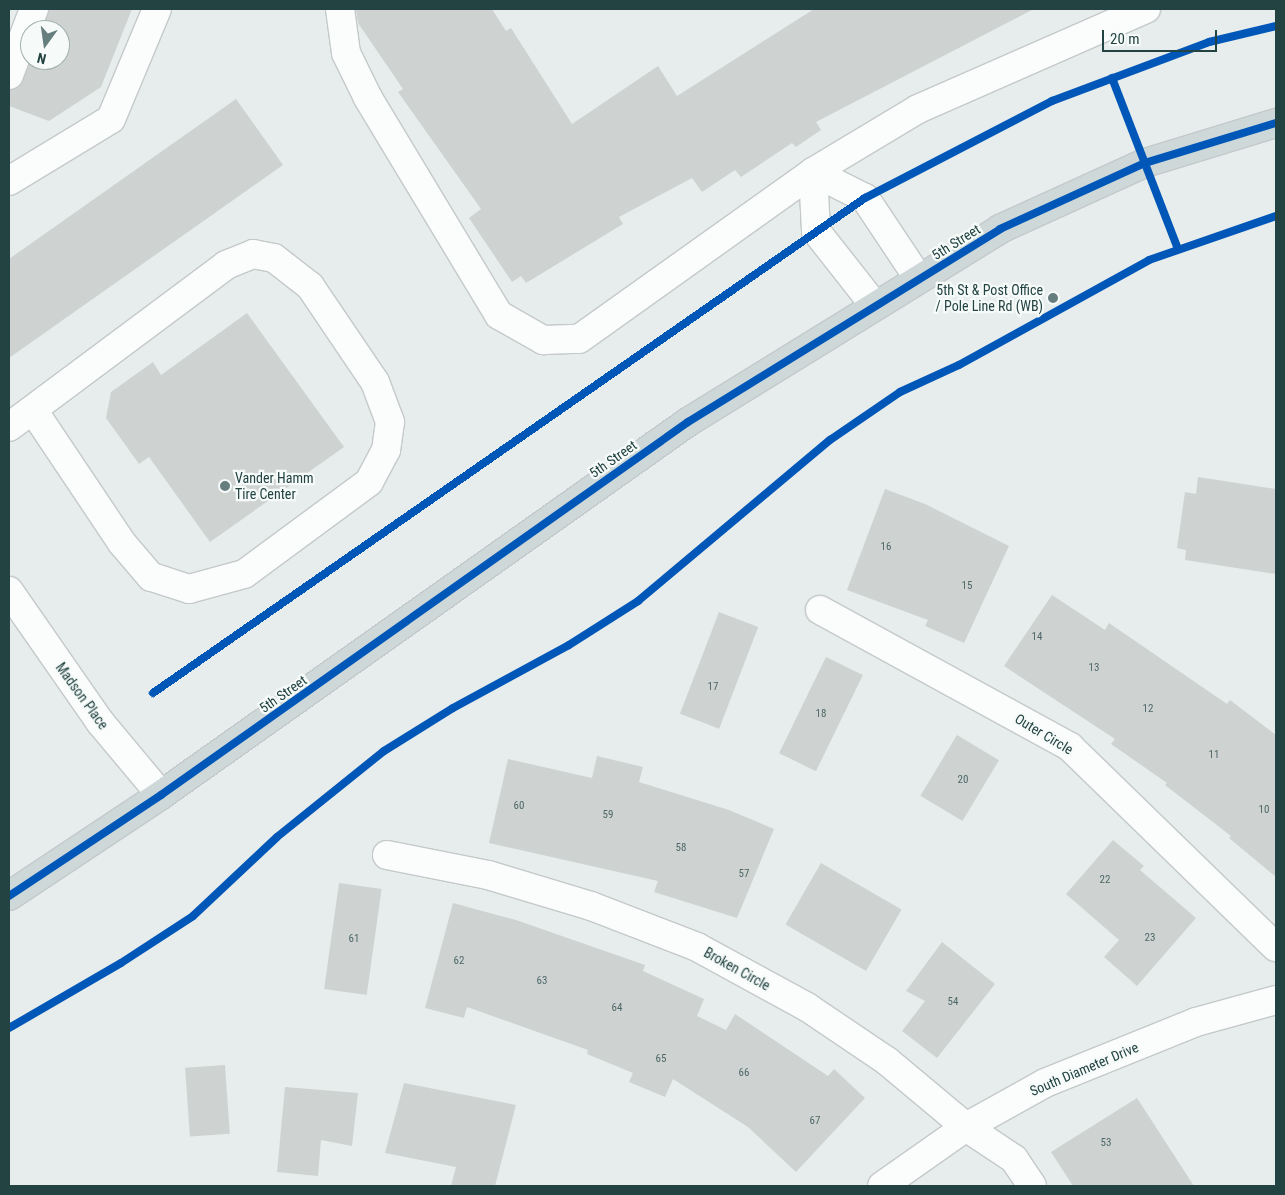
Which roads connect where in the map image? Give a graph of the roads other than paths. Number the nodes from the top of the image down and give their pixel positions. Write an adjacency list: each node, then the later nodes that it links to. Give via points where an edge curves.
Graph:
1 (34, 9): 5 (street)
2 (158, 9): 8 (street, via 111,119)
3 (340, 9): 7 (street, via 346,53 368,98 499,315 543,340 579,339)
4 (1146, 9): 7 (street, via 918,109)
5 (9, 75)
6 (1276, 123): 9 (main road, 5th Street, via 1162,157 1098,182 1000,228)
7 (813, 172): 9 (street, via 865,198); 10 (street, via 816,231)
8 (9, 181)
9 (919, 279): 10 (main road, 5th Street)
10 (875, 306): 15 (main road, 5th Street, via 688,422)
11 (33, 410): 11 (street, via 226,265 254,254 274,258 310,286 374,382 390,422 386,450 369,482 244,574 189,589 151,577 122,543); 12 (street)
12 (9, 427)
13 (9, 591): 15 (street, Madson Place, via 100,722)
14 (820, 610): 18 (street, Outer Circle, via 1070,747)
15 (162, 795): 17 (main road, 5th Street)
16 (387, 855): 20 (street, Broken Circle, via 488,875 592,906 697,947 806,1007 886,1061)
17 (9, 896)
18 (1276, 947)
19 (1276, 1000): 20 (street, South Diameter Drive, via 1196,1022 1045,1083)
20 (966, 1127): 21 (street, South Diameter Drive); 22 (street, Broken Circle, via 1014,1159)
21 (882, 1186)
22 (1032, 1186)

